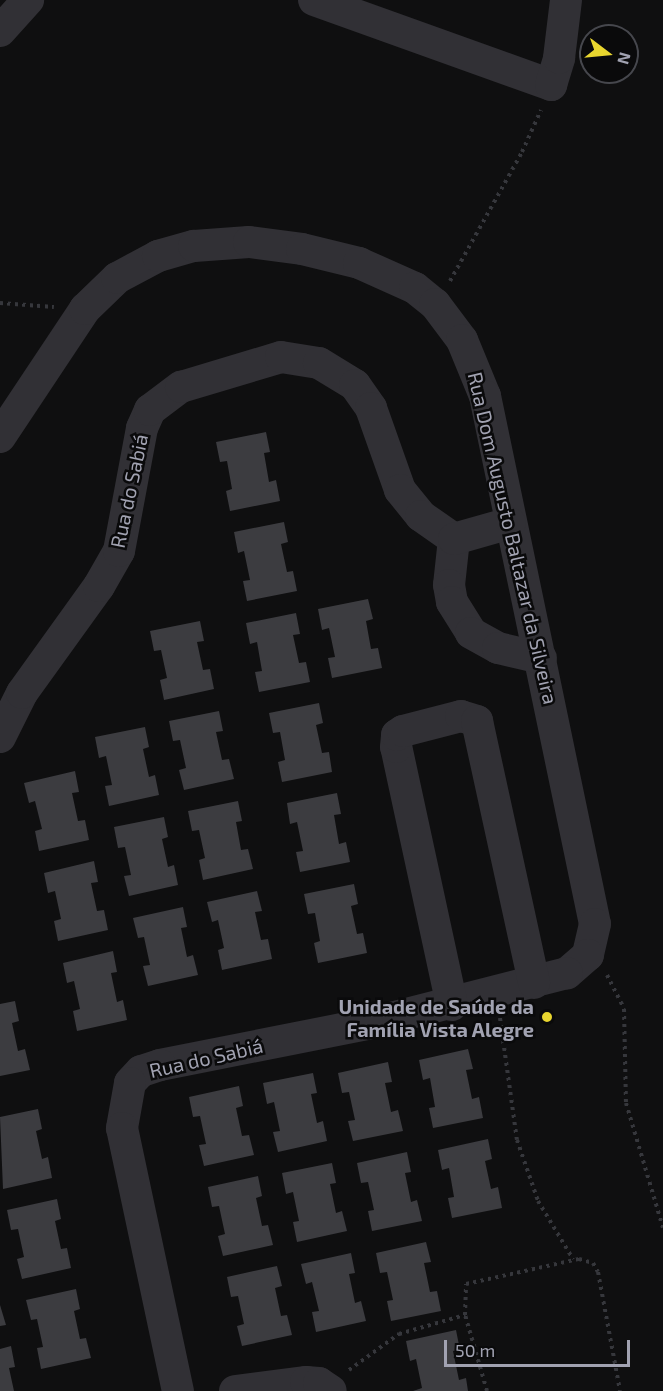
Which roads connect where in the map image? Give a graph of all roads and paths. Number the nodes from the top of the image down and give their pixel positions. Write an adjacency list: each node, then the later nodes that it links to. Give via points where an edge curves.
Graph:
1 (28, 0): 4 (street)
2 (314, 0): 5 (street, via 502,70)
3 (566, 0): 5 (street)
4 (0, 31)
5 (552, 84): 7 (path, via 517,162 466,257)
6 (0, 303): 8 (path)
7 (435, 304): 8 (street, Rua Dom Augusto Baltazar da Silveira, via 415,288 359,263 302,249 249,242 194,246 158,256 117,278); 10 (street, Rua Dom Augusto Baltazar da Silveira, via 462,340 480,380)
8 (85, 309): 9 (street, Rua Dom Augusto Baltazar da Silveira)
9 (0, 437)
10 (510, 523): 11 (street); 12 (street, Rua Dom Augusto Baltazar da Silveira)
11 (454, 539): 12 (street, via 449,585 452,602 465,625 485,643); 13 (street, Rua do Sabiá, via 421,516 400,490 371,408 355,385 339,372 319,363 281,357 181,387 150,410 142,428 119,551 99,586 26,686)
12 (541, 658): 14 (street, Rua Dom Augusto Baltazar da Silveira, via 595,924)
13 (0, 737)
14 (588, 955): 15 (street, Rua do Sabiá, via 567,973); 18 (path, via 613,982 624,1009 626,1103)
15 (534, 983): 16 (street, Rua do Sabiá); 17 (street, via 477,721 461,716 402,731 397,735 396,747)
16 (496, 994): 17 (street, Rua do Sabiá); 19 (path, via 517,1140 538,1201)
17 (452, 1005): 23 (street, Rua do Sabiá, via 159,1065 141,1071 130,1083 122,1128)
18 (663, 1228)
19 (573, 1259): 20 (path, via 475,1280 464,1289); 25 (path, via 588,1260 598,1272)
20 (465, 1315): 22 (path, via 399,1334); 24 (path)
21 (252, 1389): 22 (street, via 306,1382)
22 (330, 1389)
23 (178, 1391)
24 (487, 1391)
25 (620, 1391)

